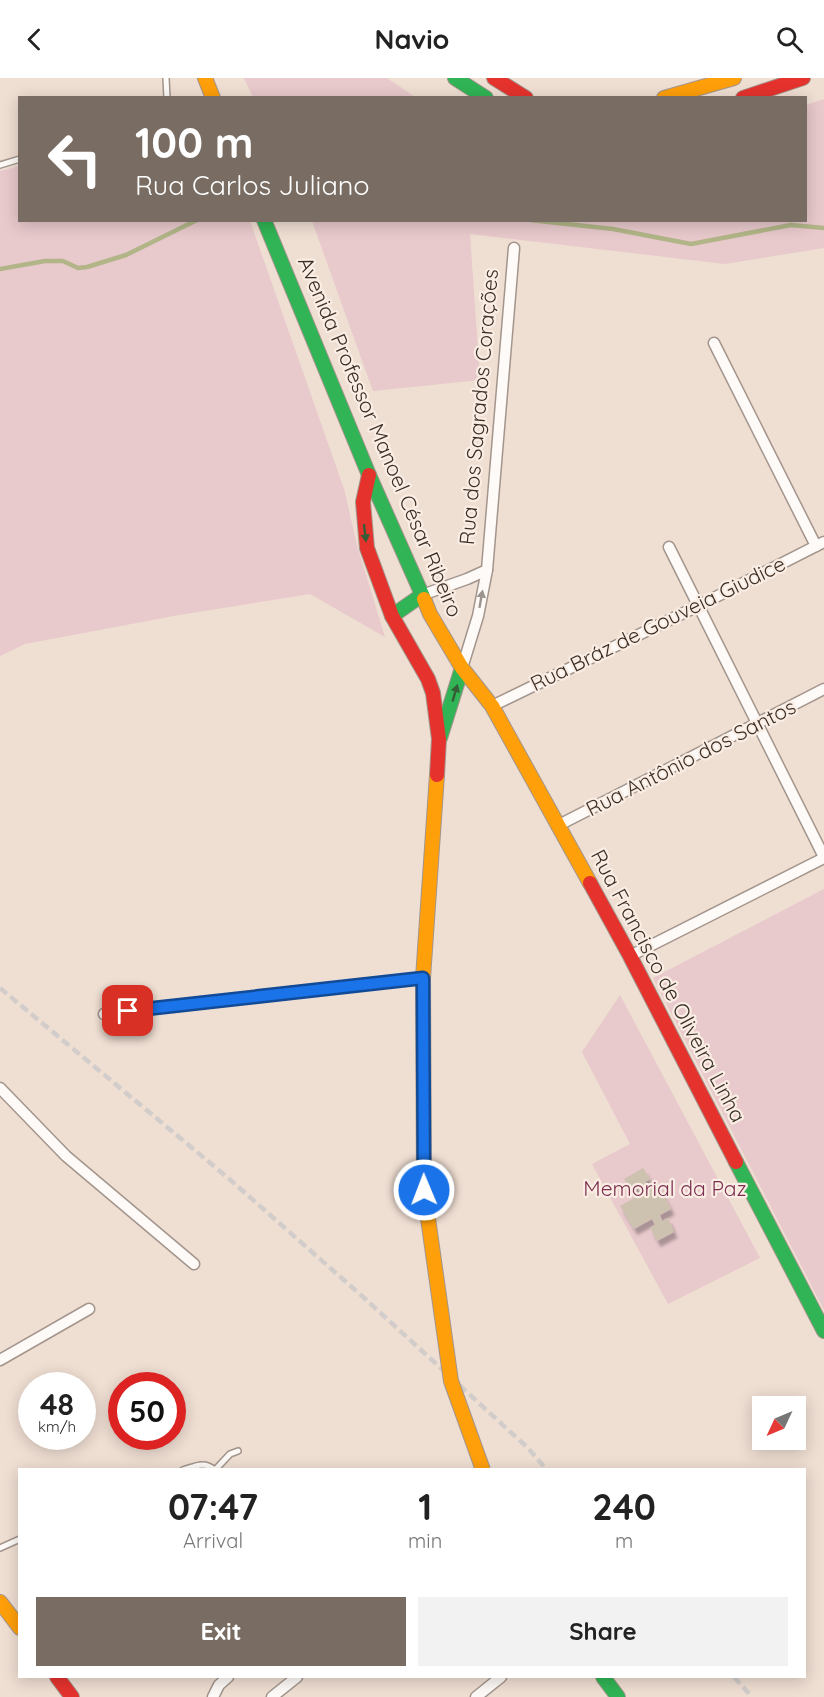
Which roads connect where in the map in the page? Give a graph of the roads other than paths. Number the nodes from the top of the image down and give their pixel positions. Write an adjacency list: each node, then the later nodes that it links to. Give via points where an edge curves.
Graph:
1 (166, 78): 7 (lane)
2 (205, 78): 8 (main road)
3 (455, 78): 9 (main road)
4 (494, 78): 10 (main road)
5 (734, 78): 11 (main road)
6 (803, 78): 12 (main road)
7 (167, 96)
8 (212, 96)
9 (483, 96)
10 (523, 96)
11 (671, 96)
12 (749, 96)
13 (18, 160): 14 (lane)
14 (0, 165)
15 (266, 226): 18 (main road, Avenida Professor Manoel César Ribeiro)
16 (514, 248): 21 (street, Rua dos Sagrados Corações)
17 (714, 343): 19 (street)
18 (369, 476): 22 (main road, Avenida Professor Manoel César Ribeiro); 24 (main road, one-way to 24, via 363,502 367,548)
19 (820, 544): 23 (street, Rua Bráz de Gouveia Giudice)
20 (669, 547): 23 (street)
21 (486, 570): 22 (street); 25 (street, Rua dos Sagrados Corações, one-way to 21, via 478,616)
22 (422, 595): 24 (main road); 25 (main road, Avenida Professor Manoel César Ribeiro)
23 (699, 606): 27 (street, Rua Bráz de Gouveia Giudice); 28 (street)
24 (392, 616): 29 (main road, via 428,679)
25 (462, 668): 27 (main road, Rua Francisco de Oliveira Linha); 29 (main road, one-way to 25)
26 (824, 689): 28 (street, Rua Antônio dos Santos)
27 (492, 706): 30 (main road, Rua Francisco de Oliveira Linha)
28 (758, 722): 30 (street, Rua Antônio dos Santos); 31 (street)
29 (439, 739): 33 (main road)
30 (557, 826): 32 (main road, Rua Francisco de Oliveira Linha)
31 (824, 858): 32 (street)
32 (630, 956): 38 (main road, Rua Francisco de Oliveira Linha)
33 (423, 978): 34 (street); 44 (main road, bridge, via 424,1190 451,1381)
34 (104, 1014)
35 (0, 1088): 36 (street, via 66,1156)
36 (194, 1264)
37 (89, 1309): 39 (street)
38 (824, 1331)
39 (0, 1360)
40 (238, 1451): 43 (lane)
41 (189, 1468): 42 (lane, via 202,1464)
42 (211, 1468)
43 (217, 1468)
44 (482, 1468)
45 (18, 1540): 46 (lane)
46 (0, 1548)
47 (0, 1602): 48 (main road)
48 (18, 1625)
49 (58, 1678): 54 (main road)
50 (227, 1678): 55 (street)
51 (296, 1678): 56 (street)
52 (500, 1678): 57 (street)
53 (604, 1678): 58 (main road)
54 (67, 1695)
55 (213, 1697)
56 (272, 1697)
57 (476, 1697)
58 (618, 1697)

